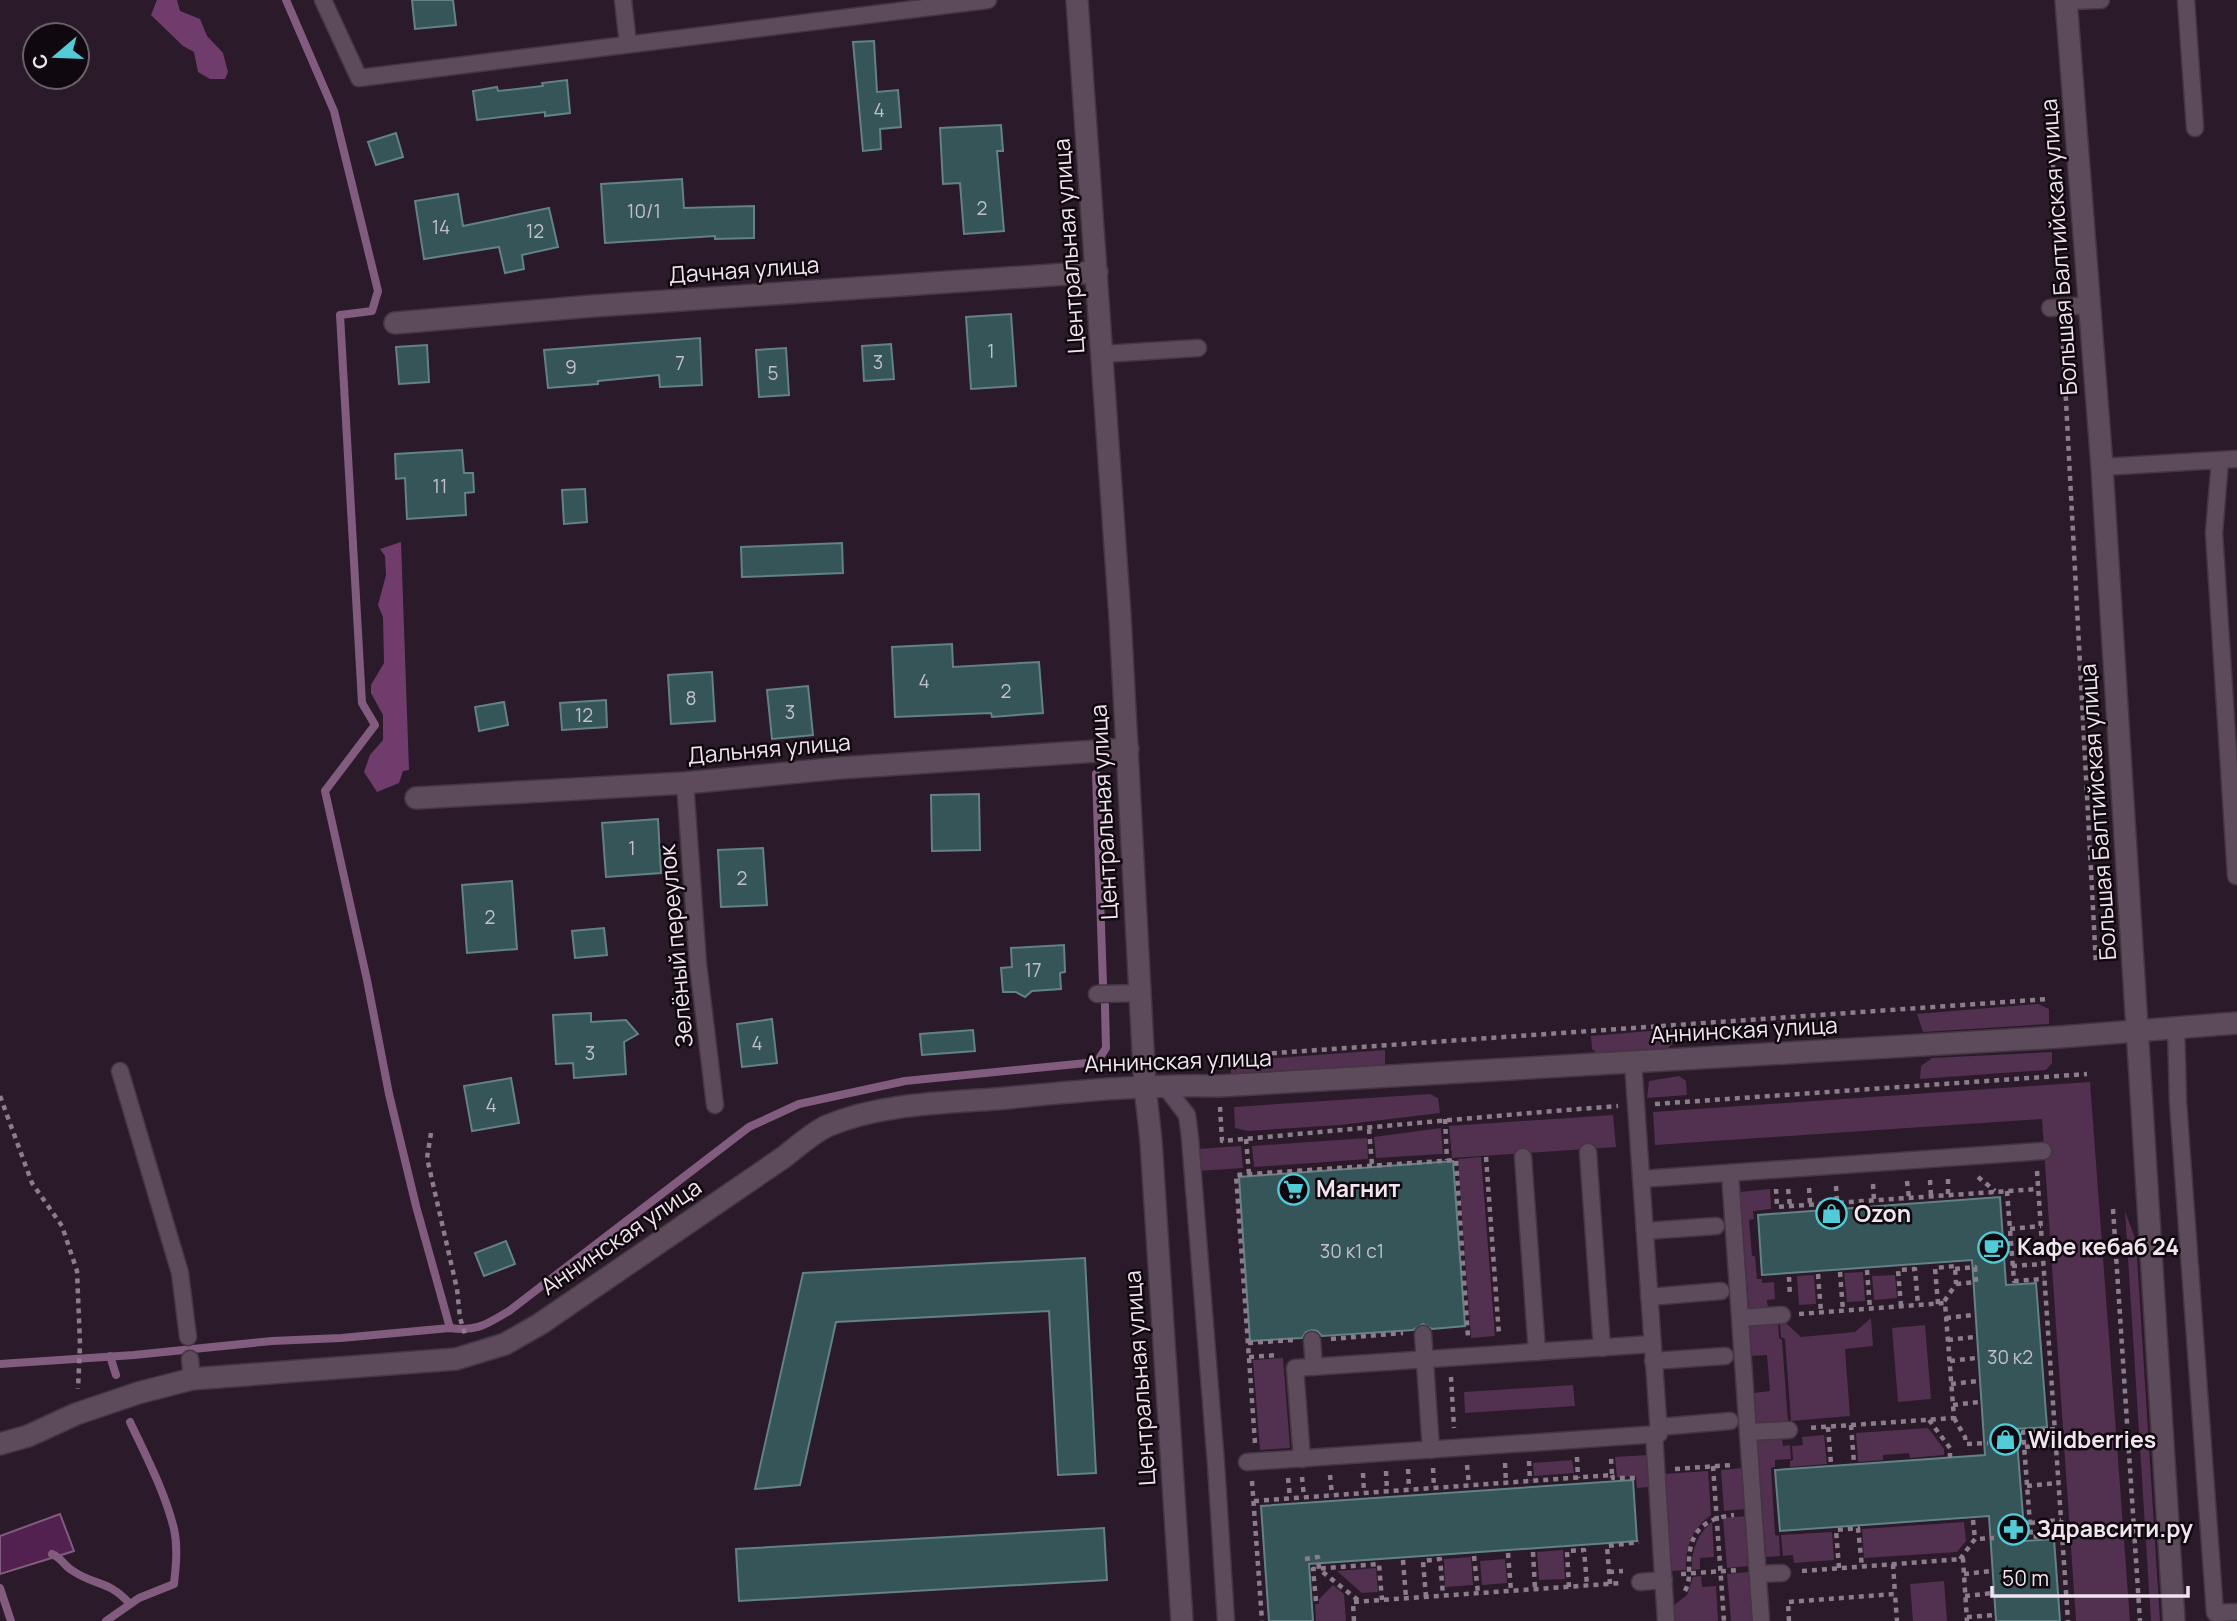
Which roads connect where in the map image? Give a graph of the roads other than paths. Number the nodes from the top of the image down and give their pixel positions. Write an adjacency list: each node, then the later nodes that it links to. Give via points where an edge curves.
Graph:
1 (323, 0): 8 (lane, via 359,78)
2 (623, 0): 8 (lane)
3 (988, 0): 8 (lane)
4 (1077, 0): 10 (street, Центральная улица)
5 (2101, 0): 7 (lane)
6 (2186, 0): 9 (lane)
7 (2066, 1): 11 (street, Большая Балтийская улица)
8 (628, 44)
9 (2195, 128)
10 (1097, 272): 13 (street, Дачная улица); 15 (street, Центральная улица)
11 (2089, 305): 12 (lane); 18 (street, Большая Балтийская улица)
12 (2056, 313)
13 (395, 323)
14 (1198, 348): 15 (lane)
15 (1103, 354): 19 (street, Центральная улица)
16 (2237, 459): 17 (lane)
17 (2220, 460): 18 (lane); 22 (lane, via 2214,533)
18 (2102, 467): 27 (street, Большая Балтийская улица)
19 (1128, 749): 20 (street, Дальняя улица); 23 (street, Центральная улица)
20 (685, 783): 21 (street, Дальняя улица); 31 (lane, Зелёный переулок, via 698,964)
21 (416, 798)
22 (2236, 876)
23 (1140, 993): 24 (lane); 30 (street, Центральная улица)
24 (1097, 995)
25 (2237, 1023): 26 (street, Аннинская улица)
26 (2176, 1027): 27 (street, Аннинская улица); 67 (lane)
27 (2137, 1031): 28 (street, Аннинская улица); 71 (street, Большая Балтийская улица)
28 (1633, 1062): 30 (street, Аннинская улица); 36 (lane)
29 (120, 1071): 44 (lane, via 180,1273)
30 (1155, 1086): 57 (street, Аннинская улица, via 877,1111 827,1126 505,1344 456,1359 191,1369); 68 (street, Центральная улица, via 1152,1154); 69 (lane, via 1187,1115)
31 (715, 1105)
32 (2039, 1151): 35 (lane)
33 (1588, 1152): 47 (lane)
34 (1523, 1157): 48 (lane)
35 (1731, 1173): 36 (lane); 42 (lane)
36 (1641, 1179): 38 (lane)
37 (1716, 1226): 38 (lane)
38 (1645, 1231): 40 (lane)
39 (1721, 1292): 40 (lane)
40 (1649, 1297): 46 (lane)
41 (1782, 1315): 42 (lane)
42 (1741, 1318): 56 (lane)
43 (1423, 1334): 50 (lane)
44 (188, 1337)
45 (1307, 1340): 52 (lane)
46 (1652, 1344): 47 (lane); 51 (lane)
47 (1602, 1348): 48 (lane)
48 (1536, 1352): 50 (lane)
49 (1725, 1356): 51 (lane)
50 (1425, 1360): 52 (lane); 58 (lane)
51 (1654, 1361): 54 (lane)
52 (1314, 1367): 60 (lane, via 1295,1368)
53 (1730, 1421): 54 (lane)
54 (1656, 1430): 58 (lane, via 1456,1448); 63 (lane)
55 (1789, 1430): 56 (lane)
56 (1748, 1432): 61 (lane)
57 (0, 1444)
58 (1432, 1457): 60 (lane)
59 (1251, 1463): 60 (lane)
60 (1302, 1466)
61 (1758, 1568): 62 (lane); 70 (lane)
62 (1783, 1573)
63 (1663, 1574): 64 (lane); 66 (lane)
64 (1640, 1582)
65 (2237, 1612): 67 (lane)
66 (1666, 1613)
67 (2215, 1617)
68 (1182, 1621)
69 (1226, 1621)
70 (1761, 1621)
71 (2175, 1621)

